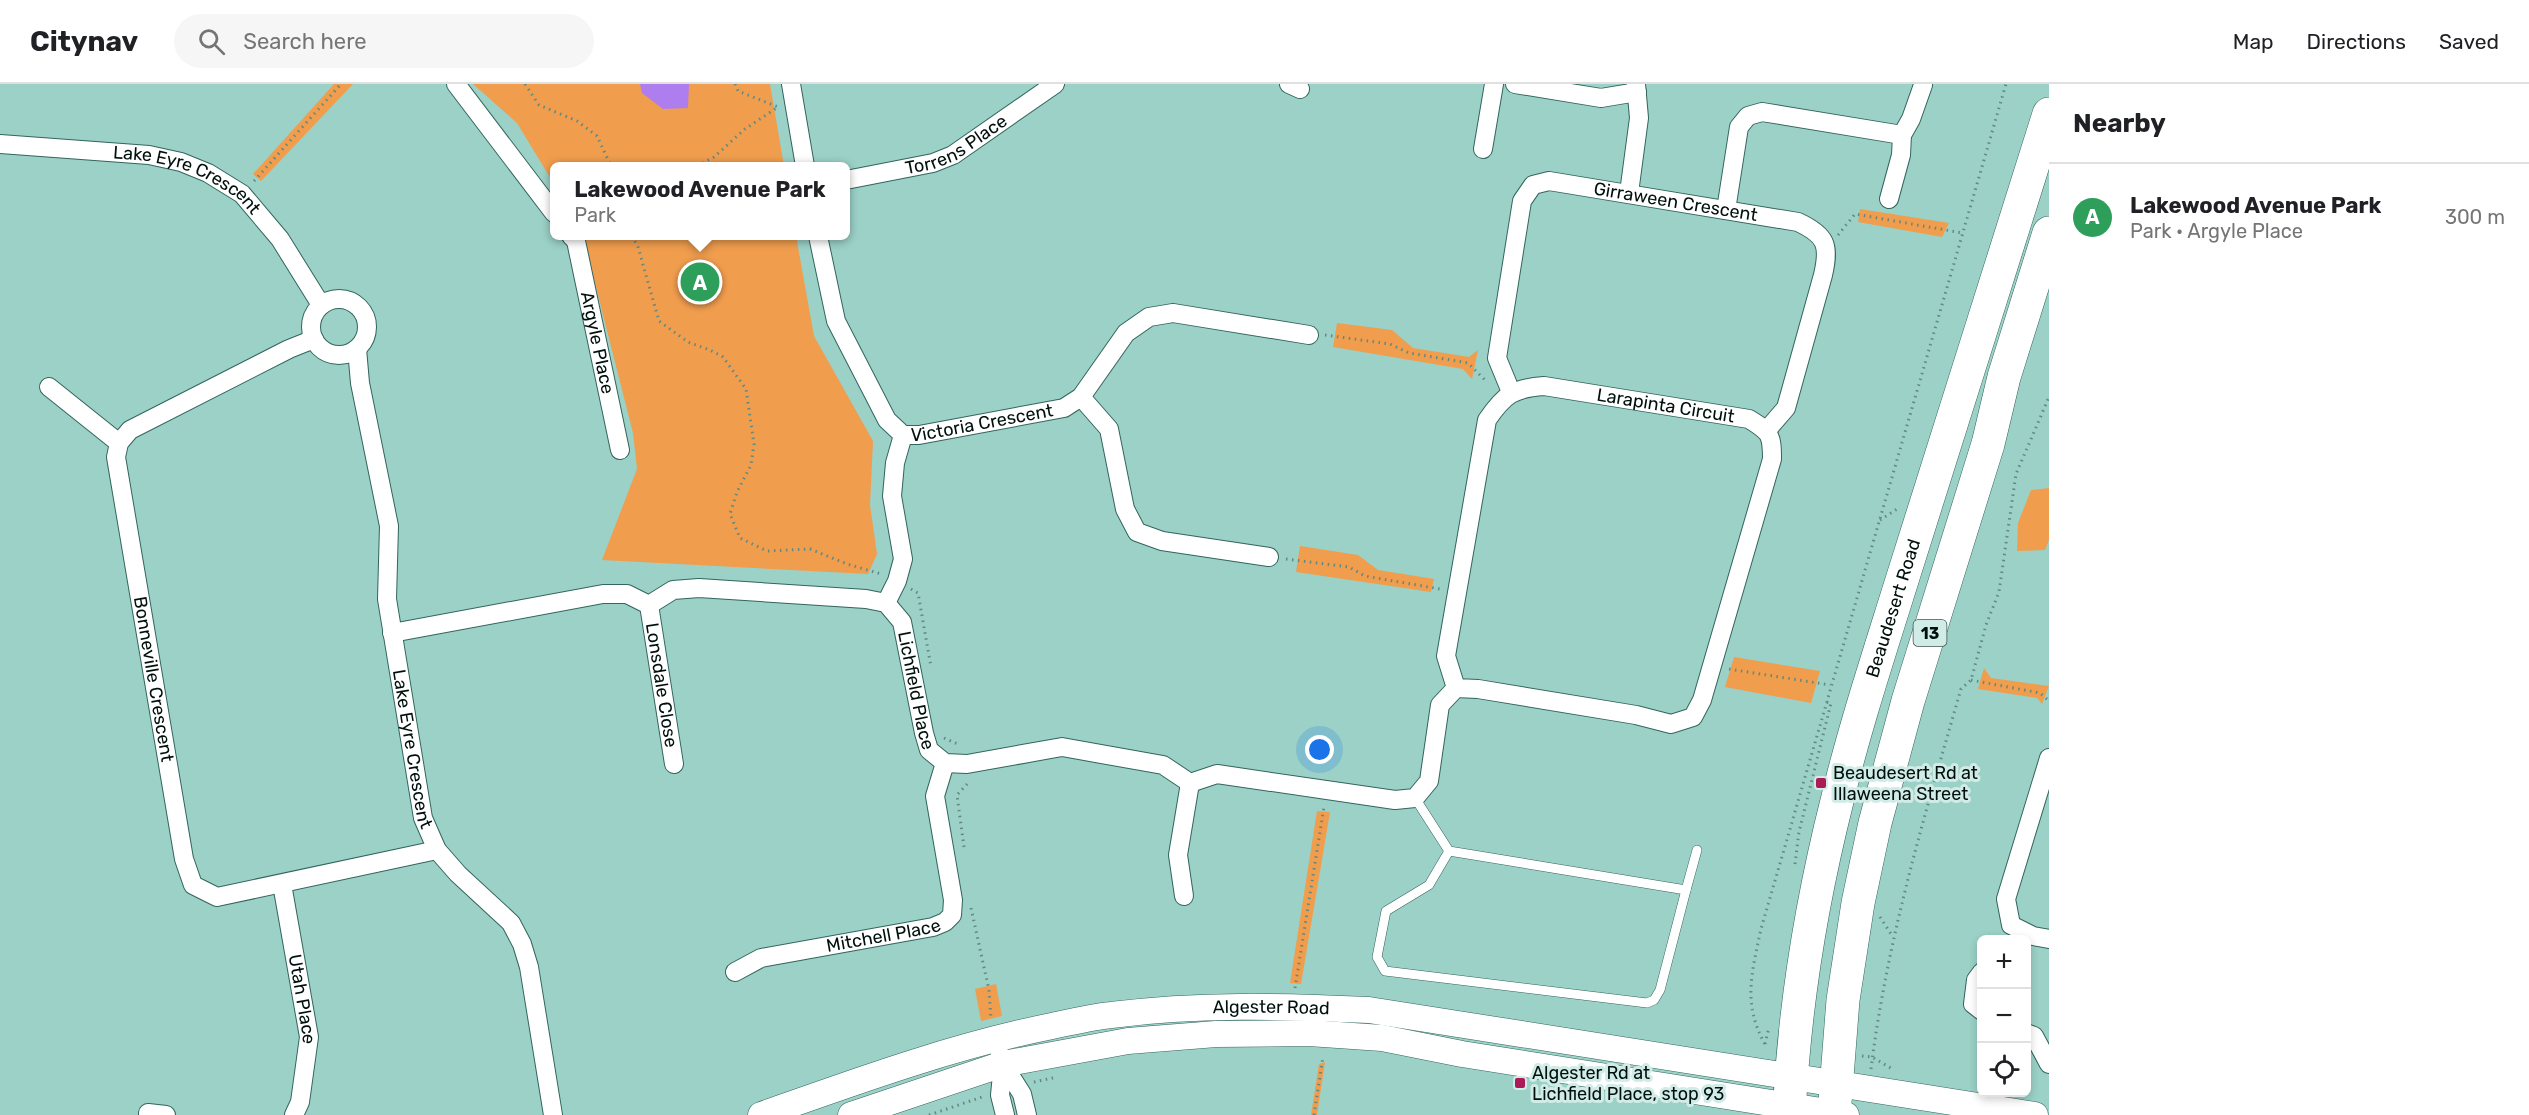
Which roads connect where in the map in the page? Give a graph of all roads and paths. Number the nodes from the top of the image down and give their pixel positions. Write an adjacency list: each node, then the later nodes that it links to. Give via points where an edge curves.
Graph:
1 (341, 84): 21 (path)
2 (456, 84): 23 (street)
3 (525, 84): 16 (path, via 539,105 577,121 597,136)
4 (735, 84): 17 (path, via 738,91 778,107)
5 (791, 84): 18 (street)
6 (1055, 84): 19 (street, Torrens Place, via 953,155 933,163)
7 (1494, 84): 15 (street)
8 (1515, 84): 11 (street, via 1601,98)
9 (2006, 84): 25 (path)
10 (1923, 85): 13 (street)
11 (1636, 88): 20 (street, via 1639,118)
12 (2049, 114): 86 (highway, Beaudesert Road / 13, via 1852,744 1810,929)
13 (1902, 135): 22 (street); 24 (street, via 1761,112 1748,116 1739,127)
14 (0, 144): 21 (street, Lake Eyre Crescent, via 149,155 208,173)
15 (1484, 149)
16 (609, 162)
17 (705, 162)
18 (804, 162)
19 (850, 179)
20 (1629, 193): 24 (street, Girraween Crescent); 36 (street, Girraween Crescent, via 1549,181 1533,185 1522,201 1497,358)
21 (242, 194): 31 (street, Lake Eyre Crescent, via 280,239)
22 (1889, 200)
23 (550, 206)
24 (1726, 210): 39 (street, Girraween Crescent, via 1798,222 1816,230 1826,244 1827,259 1786,408)
25 (1963, 233): 27 (path, via 1855,214); 52 (path)
26 (2049, 233): 87 (highway, 13, via 1875,822 1850,949 1839,1032)
27 (1837, 237)
28 (574, 240): 42 (street, Argyle Place)
29 (634, 240): 44 (path, via 659,321 688,342 723,357 746,389 754,444 751,465 730,514 740,538 767,551 810,549)
30 (819, 240): 40 (street, Victoria Crescent, via 836,321 887,420)
31 (321, 305): 33 (street, via 312,321); 34 (street, via 341,299 358,306 367,323)
32 (1309, 335): 36 (path, via 1390,344 1409,353 1468,363 1485,381); 37 (street, Victoria Crescent, via 1173,313 1149,317 1126,333)
33 (314, 339): 34 (street, via 331,354 348,354); 41 (street, via 130,430)
34 (357, 349): 48 (street, Lake Eyre Crescent, via 360,383 389,526 387,598)
35 (49, 387): 41 (street)
36 (1509, 387): 39 (street, Larapinta Circuit, via 1544,386 1749,419); 45 (street, via 1486,420)
37 (1081, 397): 40 (street, Victoria Crescent, via 1064,408); 43 (street, via 1109,429 1125,508 1137,532 1162,541)
38 (2049, 398): 51 (path, via 2016,474 1999,592)
39 (1767, 430): 49 (street, via 1772,459)
40 (903, 435): 44 (street, via 892,496 903,559)
41 (119, 443): 67 (street, Bonneville Crescent, via 116,456 184,859 193,885 218,897)
42 (620, 450)
43 (1269, 556): 45 (path, via 1349,567 1365,576)
44 (897, 581): 46 (street); 50 (path, via 918,593)
45 (1458, 591): 53 (street, via 1446,656)
46 (886, 603): 47 (street, via 699,588 673,590); 57 (street, Lichfield Place, via 902,622 929,750)
47 (649, 605): 48 (street, via 627,594 603,594); 58 (street, Lonsdale Close)
48 (392, 633): 63 (street, Lake Eyre Crescent, via 423,818)
49 (1712, 666): 52 (path); 53 (street, via 1693,717 1671,724 1478,688)
50 (931, 671)
51 (1971, 680): 54 (path, via 2040,693); 83 (path, via 1962,688 1910,864 1874,1033 1872,1057)
52 (1830, 685): 79 (path, via 1756,954 1750,1005 1756,1029)
53 (1456, 688): 62 (street, via 1440,705 1429,781)
54 (2049, 701)
55 (942, 737): 59 (path, via 963,746)
56 (2049, 758): 71 (street, via 2006,899)
57 (945, 763): 59 (street, Lichfield Place); 73 (street, Mitchell Place, via 935,796 953,900 952,915 945,922 761,958)
58 (674, 764)
59 (967, 764): 60 (street, Lichfield Place, via 1062,747 1163,765); 65 (path, via 969,781 957,795)
60 (1191, 783): 61 (street, via 1217,774); 69 (street, via 1178,855)
61 (1326, 791): 62 (street, via 1395,800); 75 (path)
62 (1415, 798): 66 (lane)
63 (437, 850): 67 (street, Bonneville Crescent); 89 (street, Lake Eyre Crescent, via 511,922 522,944)
64 (1697, 850): 68 (lane)
65 (964, 851)
66 (1449, 851): 68 (lane); 68 (lane, via 1429,885 1386,911 1377,957 1385,971 1647,1003 1660,990)
67 (282, 884): 88 (street, Utah Place, via 309,1037 300,1102)
68 (1686, 890)
69 (1184, 896)
70 (971, 906): 77 (path, via 990,990)
71 (2006, 932): 72 (street)
72 (2049, 939)
73 (735, 972)
74 (1977, 979): 76 (street, via 1972,1004)
75 (1295, 991)
76 (1977, 1008)
77 (994, 1032): 81 (street); 86 (main road, Algester Road, via 1199,1006 1370,1010); 90 (main road, Algester Road)
78 (2031, 1035): 82 (street)
79 (1765, 1044)
80 (1323, 1057): 95 (path)
81 (1003, 1064): 85 (street); 86 (main road, Algester Road, via 1128,1041 1216,1034 1309,1033 1382,1038 1462,1054); 91 (main road, Algester Road)
82 (2049, 1064)
83 (1902, 1073)
84 (1061, 1077): 85 (path)
85 (1009, 1089): 92 (path); 93 (street); 94 (street, via 1022,1094)
86 (1790, 1099): 87 (main road)
87 (1837, 1107): 96 (main road)
88 (294, 1115)
89 (554, 1115)
90 (761, 1115)
91 (851, 1115)
92 (929, 1115)
93 (1005, 1115)
94 (1027, 1115)
95 (1314, 1115)
96 (2035, 1115)

